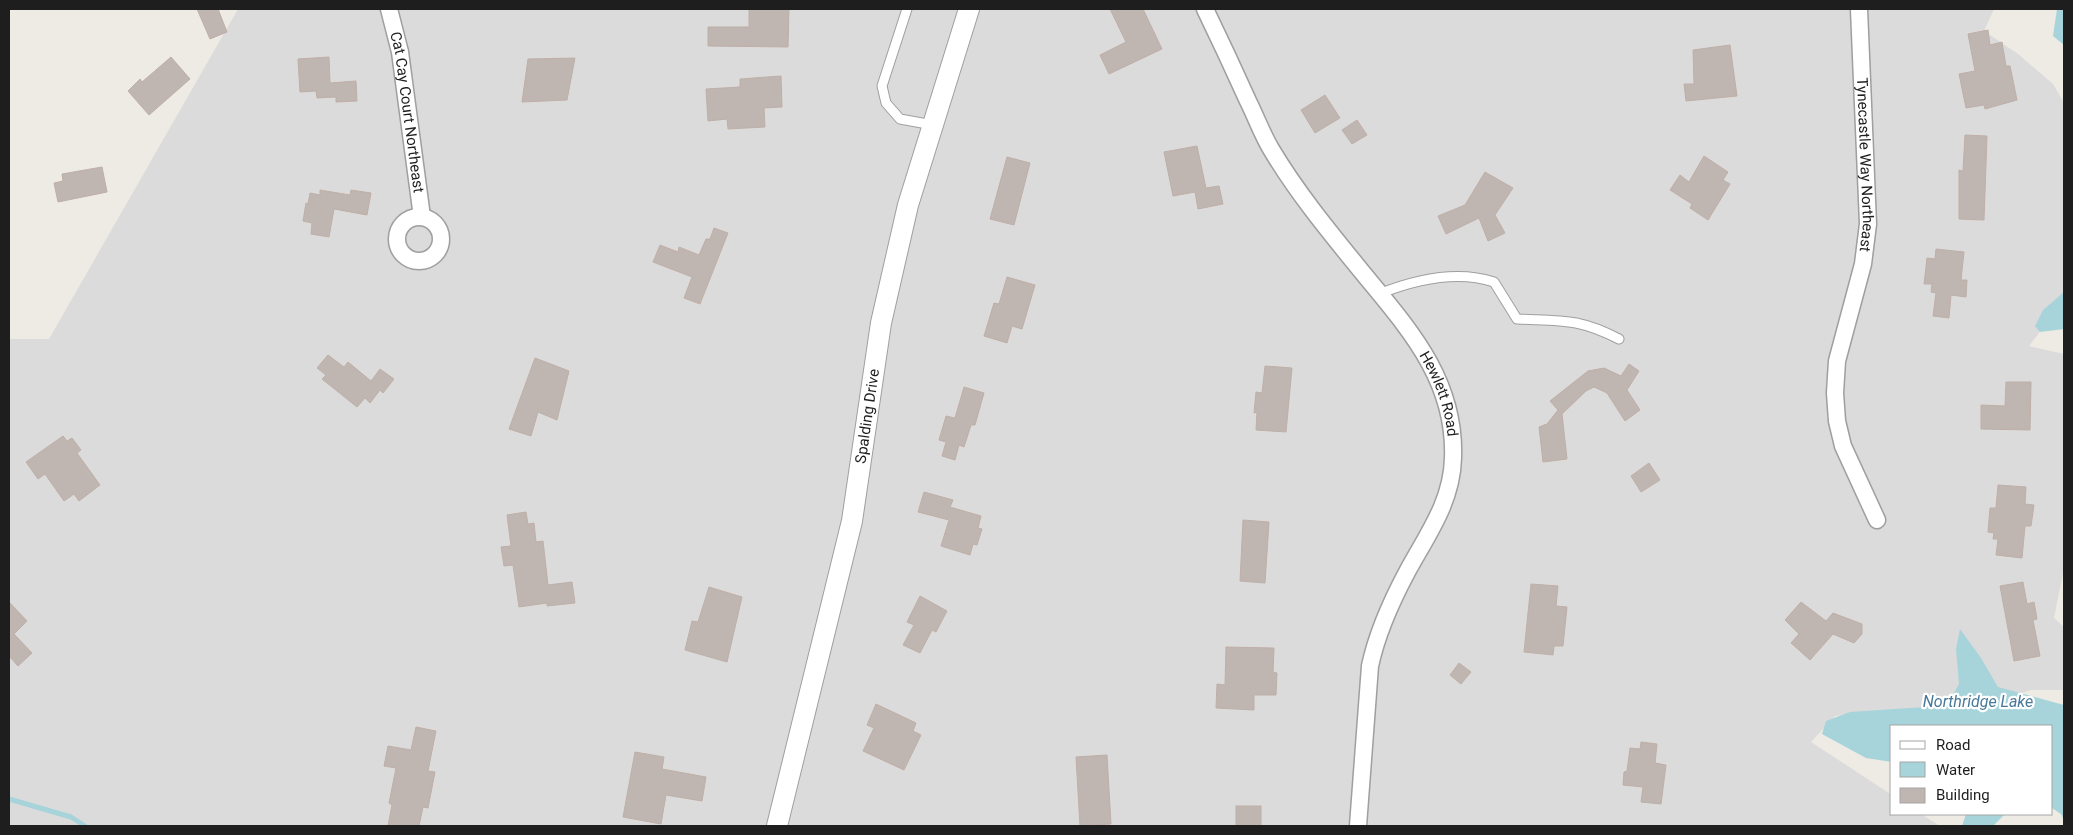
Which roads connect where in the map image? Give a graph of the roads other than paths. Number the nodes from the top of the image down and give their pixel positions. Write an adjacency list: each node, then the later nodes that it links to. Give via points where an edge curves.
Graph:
1 (389, 9): 7 (street, Cat Cay Court Northeast, via 400,52)
2 (907, 9): 6 (lane, via 882,86 886,103 900,118)
3 (969, 9): 6 (street, Spalding Drive)
4 (1205, 9): 8 (street, Hewlett Road, via 1270,148 1318,218)
5 (1859, 9): 10 (street, Tynecastle Way Northeast, via 1868,224 1863,264 1838,361 1834,393 1844,446)
6 (933, 125): 11 (street, Spalding Drive, via 908,205 881,323 852,521)
7 (422, 217)
8 (1379, 294): 9 (lane, via 1406,283 1478,277 1494,282 1517,319 1573,320); 12 (street, Hewlett Road, via 1419,343 1438,380 1449,416 1453,458 1447,496 1438,519 1406,573 1376,641 1370,666)
9 (1619, 339)
10 (1877, 520)
11 (778, 826)
12 (1358, 826)

